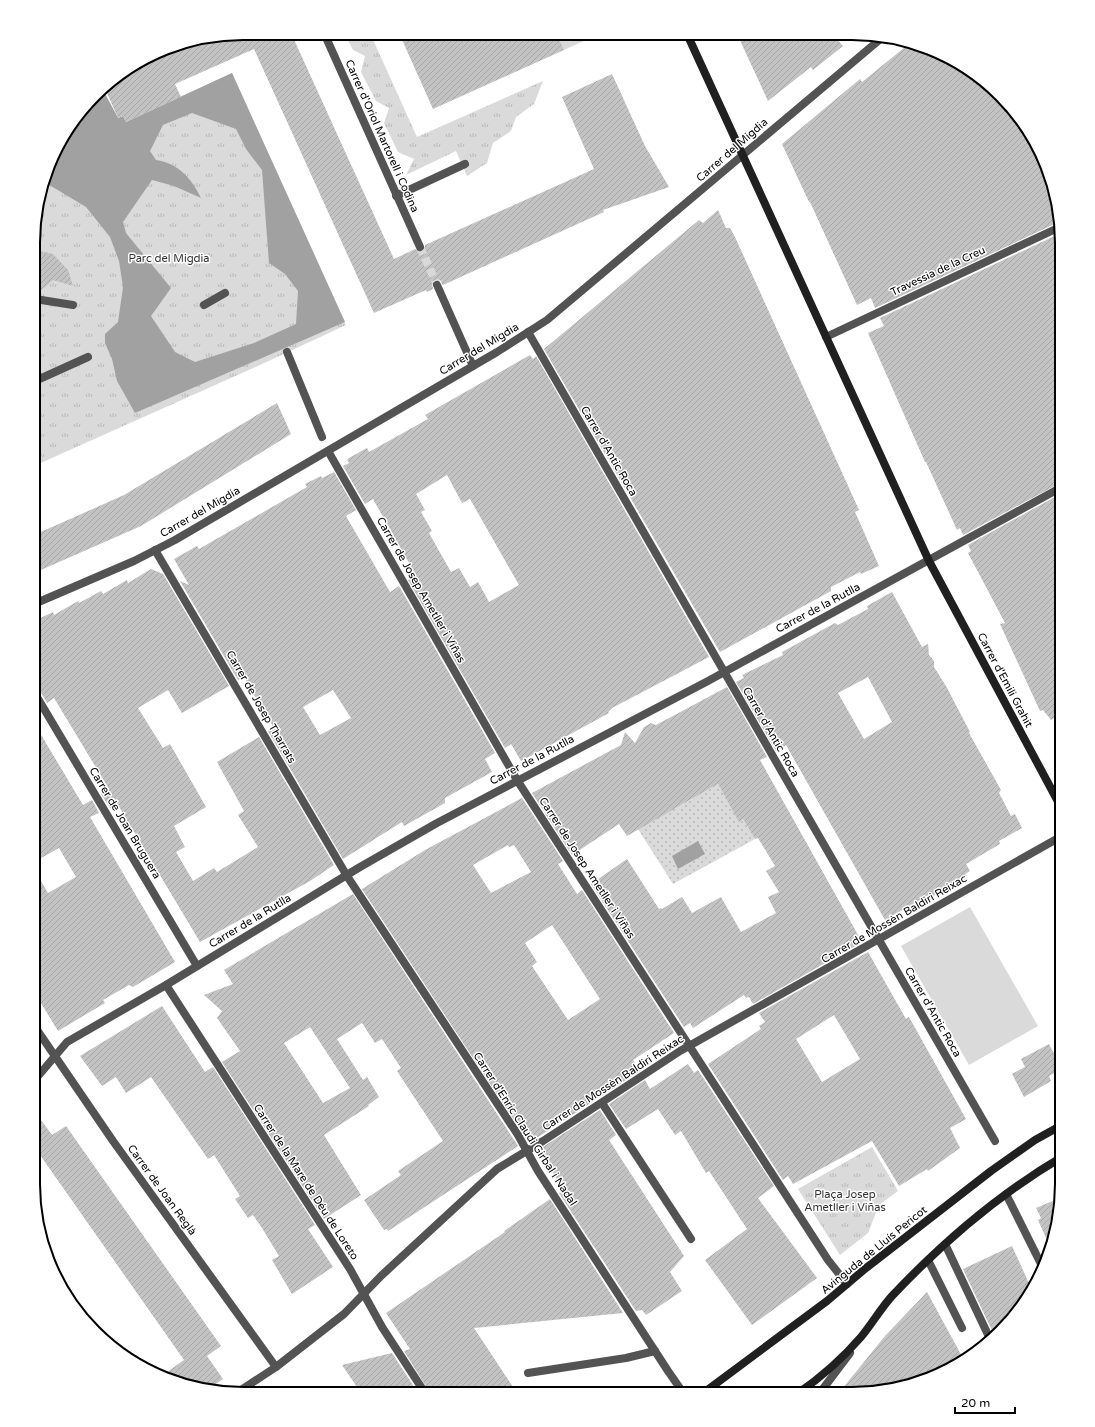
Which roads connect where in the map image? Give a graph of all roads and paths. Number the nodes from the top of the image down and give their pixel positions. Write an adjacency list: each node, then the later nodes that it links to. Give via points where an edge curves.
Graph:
1 (327, 40): 6 (street, Carrer d'Oriol Martorell i Codina)
2 (690, 40): 4 (main road, Carrer d'Emili Grahit)
3 (877, 42): 4 (street, Carrer del Migdia)
4 (742, 155): 14 (street, Carrer del Migdia, via 547,320); 15 (main road, Carrer d'Emili Grahit)
5 (465, 164): 6 (street)
6 (396, 196): 8 (street, Carrer d'Oriol Martorell i Codina)
7 (1055, 229): 15 (street, Travessia de la Creu)
8 (420, 247)
9 (437, 285): 18 (street)
10 (224, 293): 13 (street)
11 (40, 301): 12 (street)
12 (73, 305)
13 (204, 305)
14 (528, 332): 18 (street, Carrer del Migdia); 26 (street, Carrer d'Antic Roca)
15 (826, 336): 24 (main road, Carrer d'Emili Grahit)
16 (287, 352): 20 (street)
17 (88, 357): 19 (street)
18 (473, 366): 21 (street, Carrer del Migdia)
19 (40, 378)
20 (322, 437)
21 (328, 451): 23 (street, Carrer del Migdia, via 176,540); 28 (street, Carrer de Josep Ametller i Viñas)
22 (1055, 491): 24 (street, Carrer de la Rutlla)
23 (154, 550): 25 (street, Carrer del Migdia); 31 (street, Carrer de Josep Tharrats)
24 (929, 561): 26 (street, Carrer de la Rutlla); 29 (main road, Carrer d'Emili Grahit)
25 (40, 601)
26 (723, 672): 28 (street, Carrer de la Rutlla); 32 (street, Carrer d'Antic Roca)
27 (40, 702): 33 (street, Carrer de Joan Bruguera)
28 (517, 780): 31 (street, Carrer de la Rutlla); 36 (street, Carrer de Josep Ametller i Viñas)
29 (1055, 796)
30 (1055, 840): 32 (street, Carrer de Mossèn Baldiri Reixac)
31 (347, 876): 33 (street, Carrer de la Rutlla); 42 (street, Carrer d'Enric Claudi Girbal i Nadal)
32 (879, 939): 36 (street, Carrer de Mossèn Baldiri Reixac); 41 (street, Carrer d'Antic Roca)
33 (197, 966): 34 (street, Carrer de la Rutlla)
34 (166, 985): 37 (street, Carrer de la Rutlla, via 67,1042); 50 (street, Carrer de la Mare de Déu de Loreto)
35 (40, 1034): 37 (street, Carrer de Joan Reglà)
36 (690, 1046): 39 (street, Carrer de Mossèn Baldiri Reixac); 49 (street, Carrer de Josep Ametller i Viñas, via 828,1260)
37 (55, 1056): 38 (street, Carrer de la Rutlla); 55 (street, Carrer de Joan Reglà)
38 (40, 1074)
39 (602, 1103): 42 (street, Carrer de Mossèn Baldiri Reixac); 45 (street)
40 (1055, 1129): 49 (main road, Avinguda de Lluís Pericot, via 991,1170)
41 (995, 1141)
42 (527, 1151): 50 (street, Carrer de Mossèn Baldiri Reixac, via 497,1169); 54 (street, Carrer d'Enric Claudi Girbal i Nadal)
43 (1055, 1162): 44 (main road)
44 (1006, 1194): 46 (main road); 48 (street)
45 (691, 1239)
46 (945, 1244): 47 (main road); 52 (street)
47 (928, 1260): 51 (street); 53 (main road, via 891,1297)
48 (1040, 1262)
49 (847, 1284): 60 (main road, Avinguda de Lluís Pericot)
50 (364, 1294): 55 (street, Carrer de Mossèn Baldiri Reixac, via 344,1314); 58 (street, Carrer de la Mare de Déu de Loreto)
51 (962, 1328)
52 (988, 1335)
53 (860, 1338): 61 (main road); 62 (street)
54 (655, 1351): 56 (street); 59 (street, Carrer d'Enric Claudi Girbal i Nadal)
55 (276, 1367): 57 (street, Carrer de Mossèn Baldiri Reixac)
56 (528, 1373)
57 (246, 1387)
58 (421, 1387)
59 (679, 1387)
60 (711, 1387)
61 (806, 1387)
62 (824, 1387)

